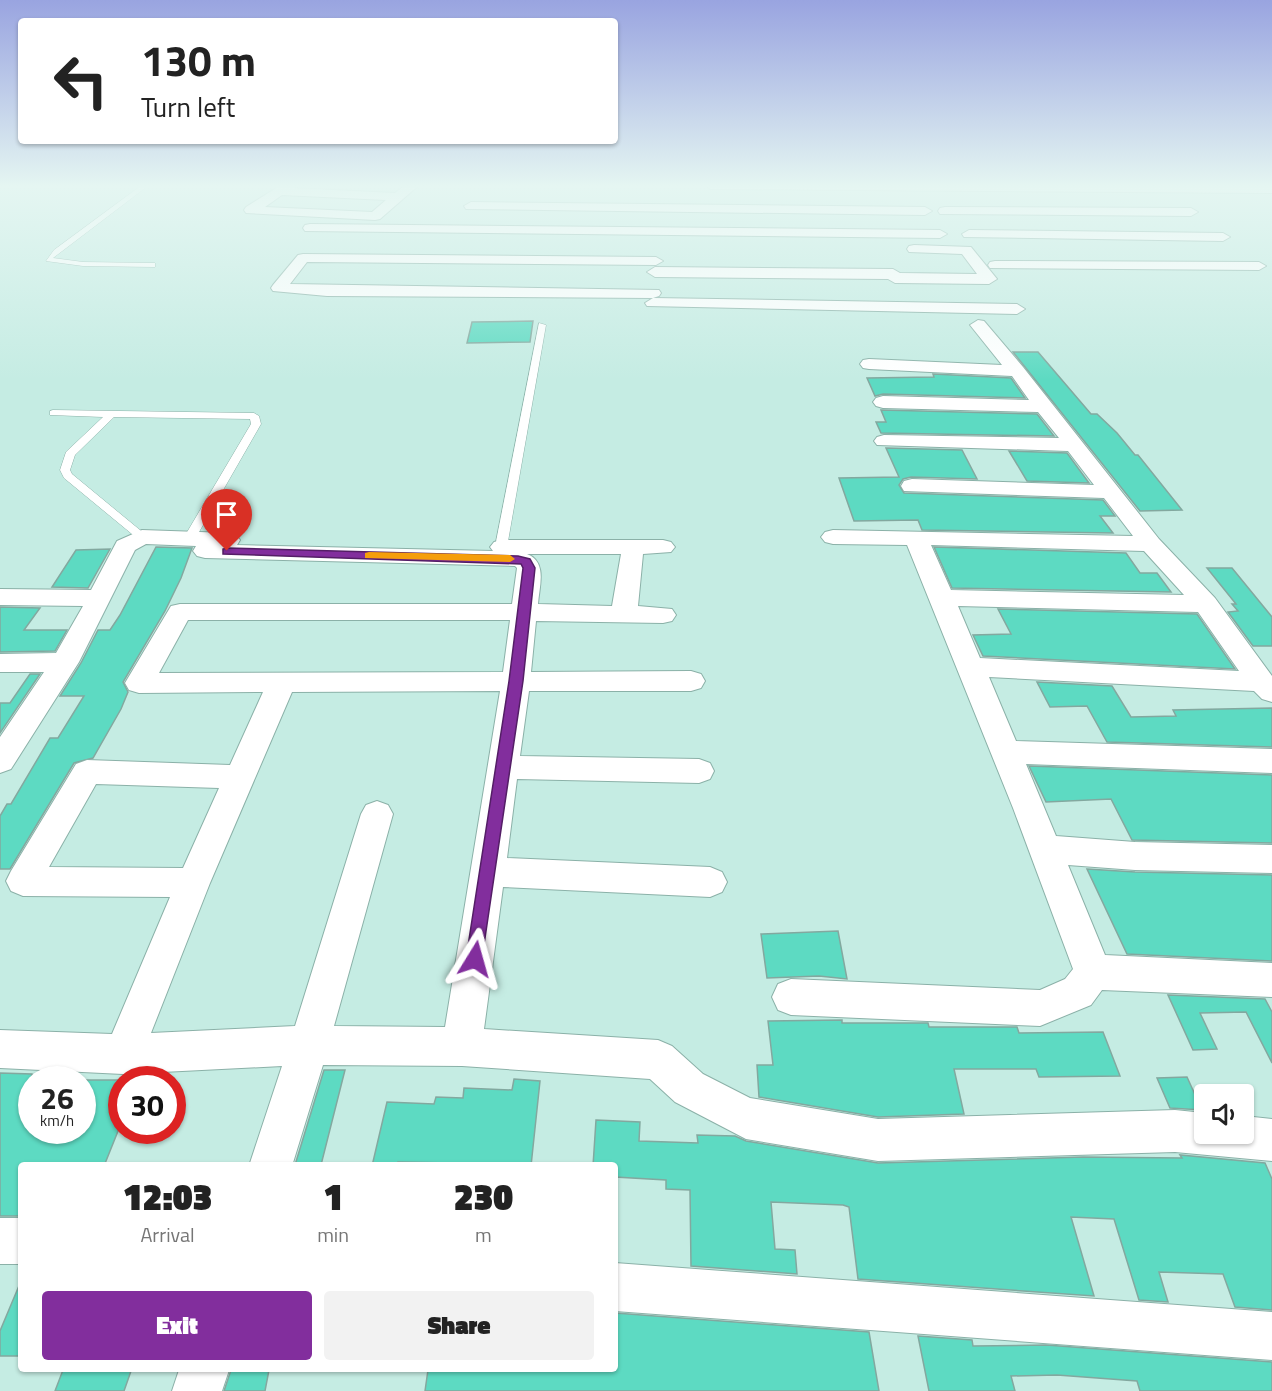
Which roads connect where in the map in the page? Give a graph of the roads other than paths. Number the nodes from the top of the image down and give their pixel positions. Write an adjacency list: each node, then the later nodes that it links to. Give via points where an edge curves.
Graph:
1 (57, 250): 8 (lane, via 48,260)
2 (657, 250): 10 (street)
3 (881, 250): 12 (street)
4 (961, 250): 12 (street, via 966,250 989,279)
5 (1165, 250): 6 (street)
6 (1181, 264): 7 (street); 9 (street)
7 (996, 265)
8 (152, 266)
9 (1259, 266)
10 (655, 267): 11 (street); 12 (street); 13 (street)
11 (477, 276): 11 (street, via 303,258 279,288 327,291); 13 (street)
12 (894, 276): 14 (street)
13 (653, 303): 14 (street)
14 (908, 307): 15 (street)
15 (1017, 309)
16 (542, 325): 33 (lane)
17 (978, 325): 19 (street)
18 (869, 364): 19 (street)
19 (1017, 371): 21 (street)
20 (883, 402): 21 (street)
21 (1043, 406): 25 (street)
22 (53, 413): 23 (lane)
23 (111, 414): 28 (lane, via 70,454 65,470 68,477); 32 (lane, via 254,416 256,424)
24 (885, 441): 25 (street)
25 (1074, 445): 27 (street)
26 (912, 486): 27 (street)
27 (1110, 492): 31 (street)
28 (142, 537): 32 (street); 37 (street, via 125,546)
29 (833, 537): 30 (street)
30 (916, 538): 31 (street); 38 (street)
31 (1151, 544): 39 (street)
32 (197, 545): 33 (street); 40 (street, via 518,559 529,568)
33 (501, 547): 34 (street)
34 (663, 547)
35 (632, 555): 41 (street)
36 (0, 597): 37 (street)
37 (100, 598): 43 (street)
38 (942, 598): 39 (street); 45 (street)
39 (1206, 604): 49 (street)
40 (522, 612): 41 (street); 46 (street); 48 (street, via 180,612 139,683)
41 (624, 613): 42 (street)
42 (663, 615)
43 (66, 662): 44 (street); 50 (street)
44 (0, 663)
45 (969, 667): 49 (street); 51 (street)
46 (516, 681): 47 (street); 48 (street); 53 (street)
47 (691, 681)
48 (281, 684): 55 (street)
49 (1267, 687)
50 (3, 751)
51 (1004, 752): 52 (street); 57 (street)
52 (1272, 761)
53 (503, 767): 54 (street); 59 (street)
54 (699, 771)
55 (239, 777): 61 (street); 61 (street, via 87,772 22,881)
56 (377, 814): 65 (street)
57 (1047, 849): 58 (street, via 1136,856); 62 (street)
58 (1272, 859)
59 (487, 872): 60 (street); 66 (street)
60 (710, 882)
61 (193, 883): 68 (street)
62 (1094, 972): 63 (street); 64 (street, via 1078,992 1040,1008)
63 (1272, 980)
64 (791, 997)
65 (309, 1045): 66 (street); 68 (street); 72 (street)
66 (462, 1047): 69 (street, via 658,1060 689,1088 746,1118 878,1140)
67 (0, 1049): 68 (street)
68 (123, 1054)
69 (1194, 1133)
70 (1254, 1138): 71 (street)
71 (1272, 1140)
72 (271, 1162)
73 (0, 1241): 74 (street)
74 (18, 1241)
75 (618, 1287): 76 (street)
76 (1272, 1336)
77 (203, 1372): 78 (street)
78 (197, 1391)

